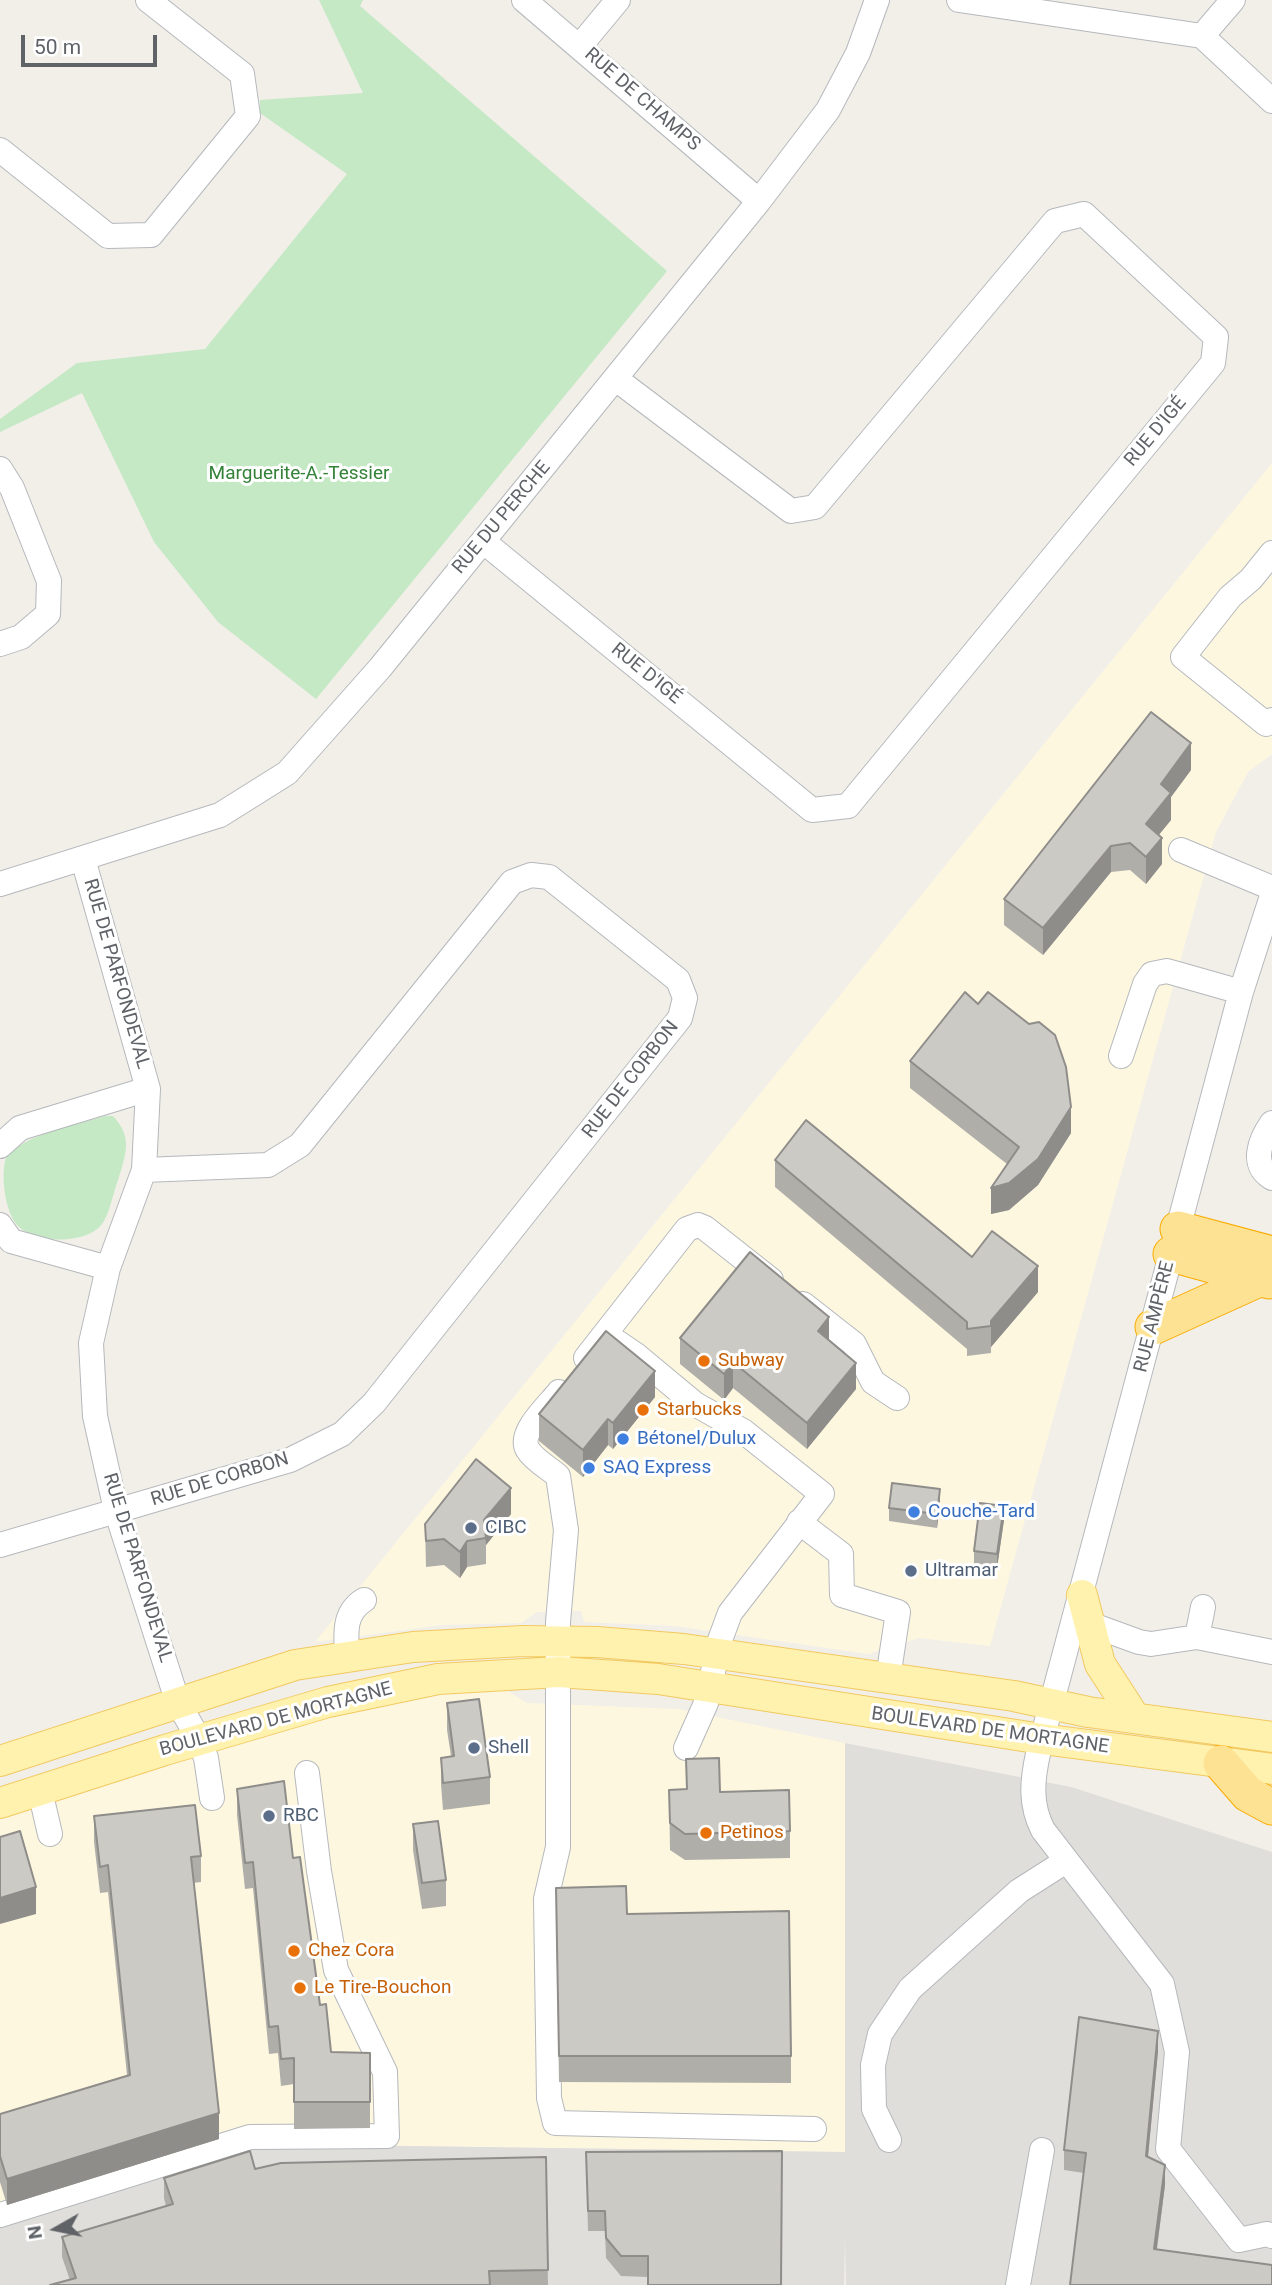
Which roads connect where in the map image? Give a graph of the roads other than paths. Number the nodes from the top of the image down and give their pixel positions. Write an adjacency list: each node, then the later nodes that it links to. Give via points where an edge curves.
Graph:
1 (148, 0): 10 (street, via 242,74 248,116 151,235 108,236)
2 (524, 0): 8 (street, RUE DE CHAMPS)
3 (618, 0): 8 (street)
4 (877, 0): 11 (street, RUE DU PERCHE, via 858,53 828,110)
5 (959, 0): 7 (street)
6 (1233, 0): 7 (street)
7 (1202, 36): 9 (street)
8 (579, 47): 11 (street, RUE DE CHAMPS)
9 (1272, 101)
10 (0, 150)
11 (760, 201): 12 (street, RUE DU PERCHE)
12 (616, 379): 14 (street, RUE DU PERCHE); 14 (street, RUE D'IGÉ, via 790,511 815,507 1055,221 1084,214 1216,337 1213,363 848,806 812,810)
13 (0, 469): 16 (street, via 49,581 48,614 21,638)
14 (484, 542): 19 (street, RUE DU PERCHE, via 287,773 220,815)
15 (1272, 553): 17 (street, via 1183,657 1266,724)
16 (0, 644)
17 (1272, 720)
18 (1181, 850): 21 (street)
19 (83, 859): 20 (street, RUE DU PERCHE); 25 (street, RUE DE PARFONDEVAL)
20 (0, 884)
21 (1272, 888)
22 (1272, 896): 23 (street, RUE AMPÈRE)
23 (1241, 992): 24 (street, via 1167,971 1152,974); 31 (street, RUE AMPÈRE)
24 (1121, 1056)
25 (148, 1089): 27 (street, RUE DE PARFONDEVAL, via 20,1128); 28 (street, RUE DE PARFONDEVAL)
26 (1272, 1123): 29 (street, via 1259,1147 1263,1171)
27 (0, 1146)
28 (144, 1170): 32 (street, RUE DE PARFONDEVAL); 37 (street, RUE DE CORBON, via 268,1165 300,1145 512,882 531,875 549,877 678,980 685,998 680,1018 374,1403 342,1434 290,1460)
29 (1272, 1178)
30 (0, 1226): 32 (street, via 11,1241)
31 (1174, 1241): 33 (highway); 34 (street, RUE AMPÈRE)
32 (108, 1268): 37 (street, RUE DE PARFONDEVAL, via 91,1343 95,1416)
33 (1268, 1272): 34 (highway)
34 (1153, 1327): 42 (street, RUE AMPÈRE)
35 (605, 1334): 36 (street, via 687,1228 698,1225 854,1345 873,1382); 38 (street, via 695,1404 743,1431 821,1494); 44 (street, via 528,1432 526,1442 528,1450 560,1483 566,1531)
36 (897, 1398)
37 (116, 1510): 39 (street, RUE DE CORBON); 51 (street, RUE DE PARFONDEVAL)
38 (799, 1522): 46 (street, via 730,1613); 49 (street, via 841,1554 842,1595 898,1612)
39 (0, 1545)
40 (365, 1600): 47 (street, via 356,1605 346,1624)
41 (1203, 1607): 43 (street)
42 (1082, 1612): 43 (street, via 1124,1638 1151,1644); 52 (street, RUE AMPÈRE); 53 (main road, via 1100,1664)
43 (1197, 1637): 45 (street)
44 (558, 1641): 46 (main road, BOULEVARD DE MORTAGNE); 47 (main road, BOULEVARD DE MORTAGNE, via 413,1647); 48 (street)
45 (1272, 1652)
46 (717, 1654): 49 (main road, BOULEVARD DE MORTAGNE); 50 (street)
47 (347, 1656): 51 (main road, BOULEVARD DE MORTAGNE, via 295,1665)
48 (559, 1672): 50 (main road, BOULEVARD DE MORTAGNE); 55 (main road, BOULEVARD DE MORTAGNE, via 438,1679 328,1702); 68 (street, via 558,1847 546,1899 549,2098 555,2123)
49 (888, 1678): 52 (main road, BOULEVARD DE MORTAGNE, via 1013,1696)
50 (709, 1687): 56 (main road, BOULEVARD DE MORTAGNE); 57 (street)
51 (178, 1703): 55 (street, RUE DE PARFONDEVAL); 58 (main road, BOULEVARD DE MORTAGNE)
52 (1052, 1707): 53 (main road, BOULEVARD DE MORTAGNE); 56 (street, RUE AMPÈRE)
53 (1135, 1718): 54 (main road, BOULEVARD DE MORTAGNE)
54 (1272, 1737)
55 (199, 1739): 62 (main road, BOULEVARD DE MORTAGNE); 63 (street, RUE DE PARFONDEVAL)
56 (1042, 1739): 59 (main road, BOULEVARD DE MORTAGNE); 67 (street, RUE AMPÈRE, via 1034,1770 1034,1808 1043,1830)
57 (687, 1748)
58 (0, 1761)
59 (1222, 1763): 60 (main road, BOULEVARD DE MORTAGNE); 65 (highway, via 1248,1794)
60 (1272, 1769)
61 (307, 1773): 71 (street, via 336,1970 385,2072 387,2136 250,2137)
62 (40, 1791): 64 (main road, BOULEVARD DE MORTAGNE); 66 (street)
63 (212, 1798)
64 (0, 1803)
65 (1272, 1807)
66 (50, 1834)
67 (1066, 1861): 69 (street, via 1019,1891 909,1989 880,2034 873,2065 874,2109); 72 (street, RUE AMPÈRE, via 1162,1984 1177,2052 1168,2148 1239,2240)
68 (814, 2129)
69 (889, 2140)
70 (1042, 2150): 73 (street)
71 (0, 2215)
72 (1272, 2236)
73 (1018, 2285)

